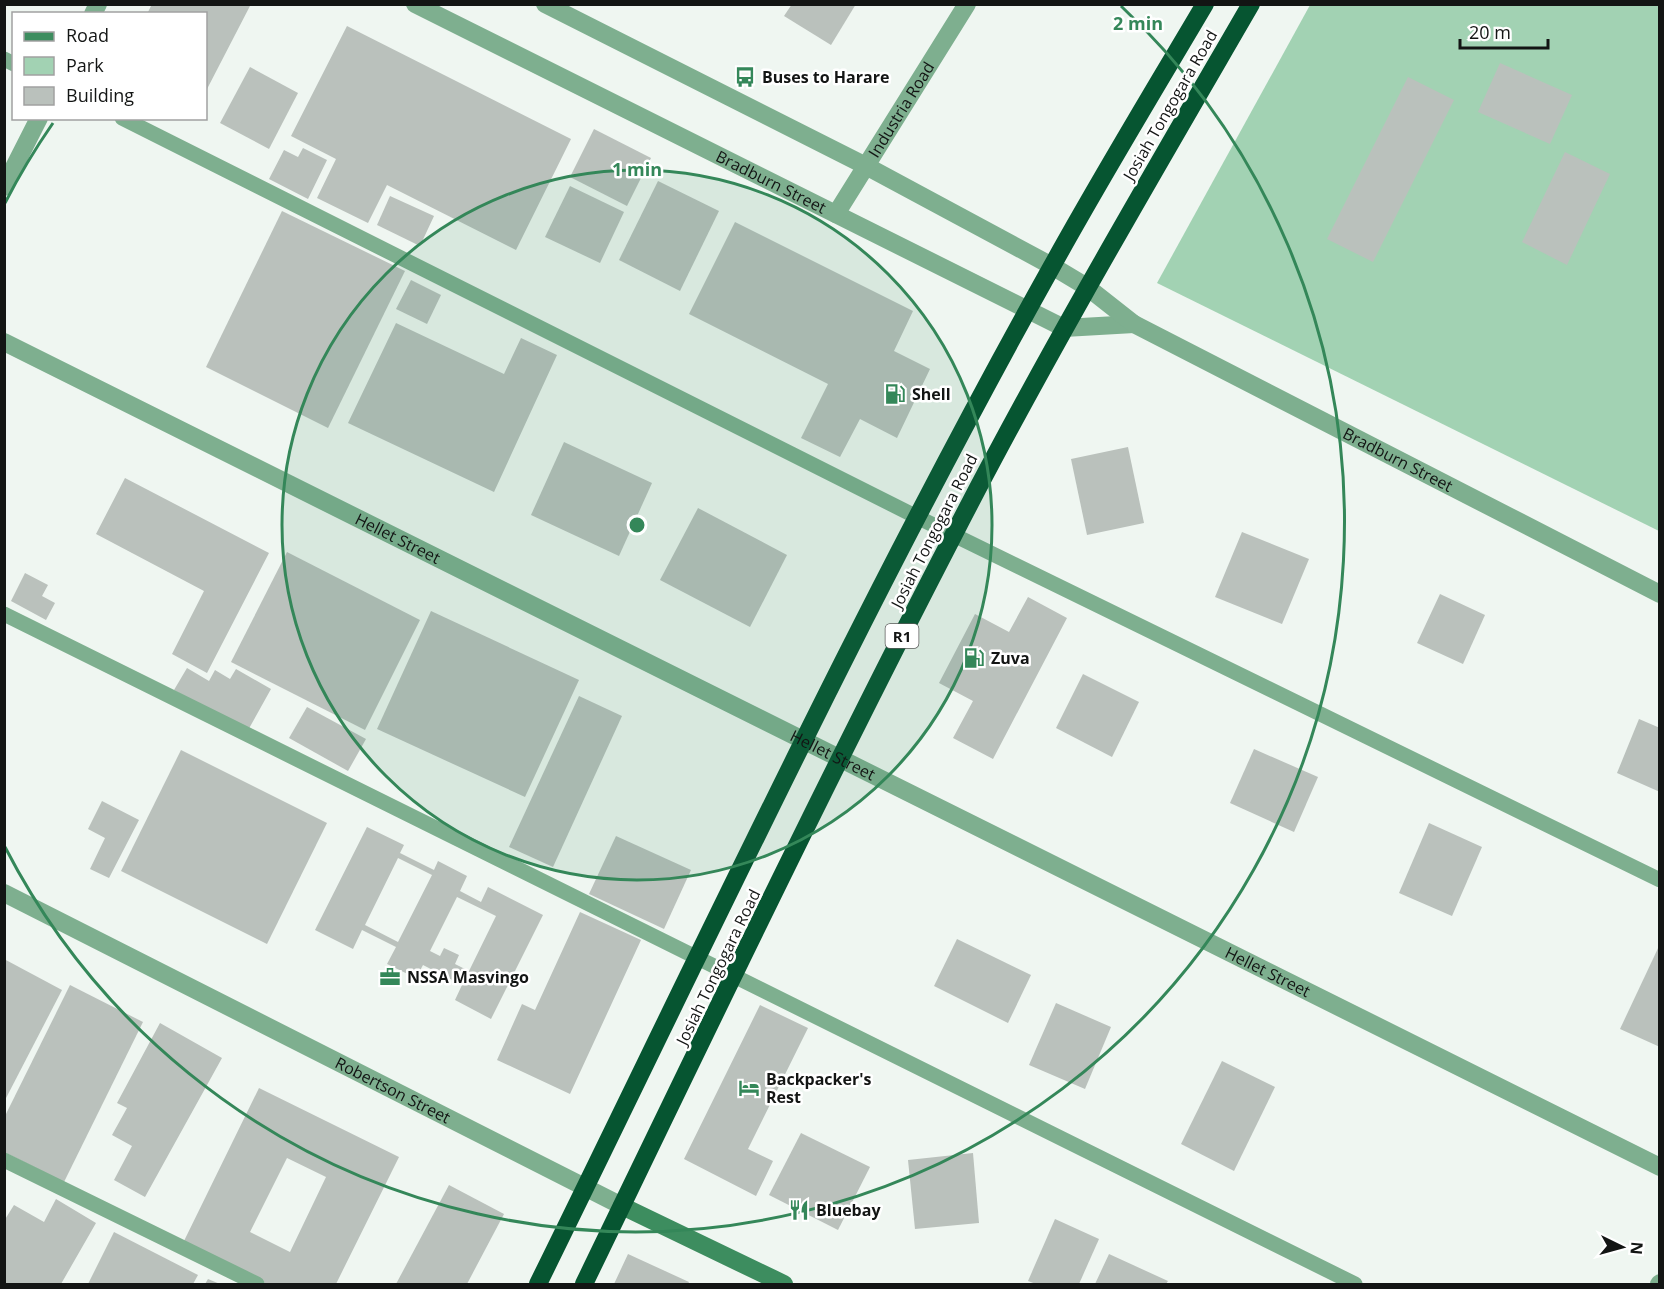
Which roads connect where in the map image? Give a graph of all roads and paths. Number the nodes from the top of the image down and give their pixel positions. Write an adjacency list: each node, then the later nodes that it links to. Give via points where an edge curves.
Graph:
1 (415, 4): 10 (street, Bradburn Street)
2 (545, 4): 8 (street, Bradburn Street)
3 (967, 4): 8 (street, Industria Road)
4 (1205, 4): 11 (highway, Josiah Tongogara Road / R1)
5 (1251, 4): 12 (highway, Josiah Tongogara Road / R1)
6 (38, 120): 9 (street)
7 (126, 120): 17 (lane)
8 (866, 166): 10 (street, Industria Road); 11 (street, Bradburn Street)
9 (4, 187)
10 (836, 214): 13 (street, Bradburn Street)
11 (1052, 266): 12 (street, Bradburn Street); 13 (highway, Josiah Tongogara Road / R1)
12 (1087, 287): 14 (street, Bradburn Street); 15 (highway, Josiah Tongogara Road / R1)
13 (1028, 310): 15 (street, Bradburn Street); 17 (highway, Josiah Tongogara Road / R1)
14 (1134, 324): 15 (street, Bradburn Street); 19 (street, Bradburn Street)
15 (1064, 328): 18 (highway, Josiah Tongogara Road / R1)
16 (4, 342): 21 (street, Hellet Street)
17 (917, 517): 18 (lane); 21 (highway, Josiah Tongogara Road / R1)
18 (953, 535): 22 (highway, Josiah Tongogara Road / R1); 23 (lane)
19 (1659, 594)
20 (4, 614): 25 (lane)
21 (804, 742): 22 (street, Hellet Street); 25 (highway, Josiah Tongogara Road / R1)
22 (840, 760): 26 (highway, Josiah Tongogara Road / R1); 28 (street, Hellet Street)
23 (1659, 880)
24 (4, 893): 29 (street, Robertson Street)
25 (698, 959): 26 (lane); 29 (highway, Josiah Tongogara Road / R1)
26 (735, 977): 30 (highway, Josiah Tongogara Road / R1); 35 (lane)
27 (4, 1160): 31 (lane)
28 (1659, 1167)
29 (585, 1187): 30 (street, Robertson Street); 32 (highway, Josiah Tongogara Road / R1)
30 (622, 1206): 33 (highway, Josiah Tongogara Road / R1); 34 (street, Robertson Street)
31 (257, 1284)
32 (538, 1284)
33 (584, 1284)
34 (784, 1284)
35 (1355, 1284)

